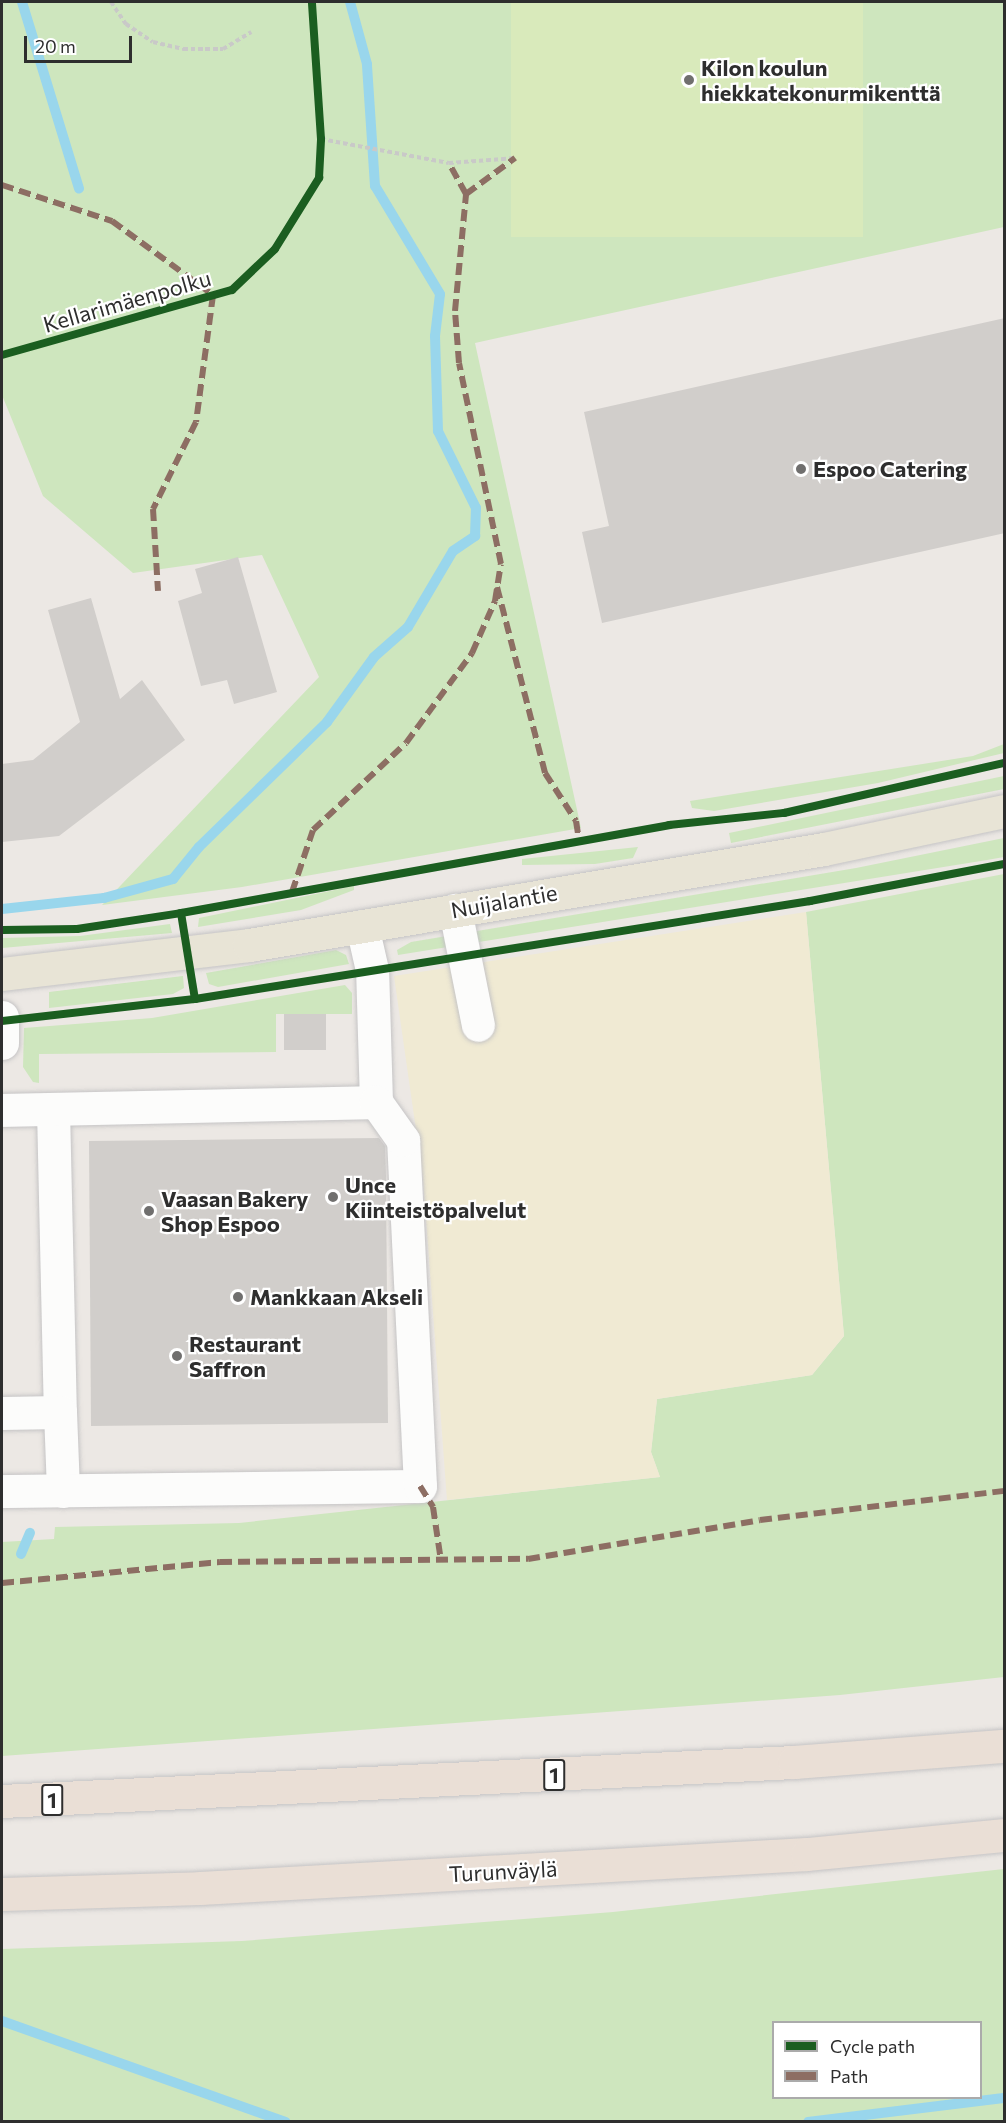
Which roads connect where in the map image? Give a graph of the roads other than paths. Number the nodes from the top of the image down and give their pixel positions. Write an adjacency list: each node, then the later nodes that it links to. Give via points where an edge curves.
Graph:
1 (1005, 811): 2 (main road, Nuijalantie, via 824,849)
2 (455, 910): 3 (main road, Nuijalantie); 6 (lane)
3 (362, 926): 4 (main road, Nuijalantie, via 188,955); 8 (lane, via 372,970)
4 (2, 974)
5 (2, 1017): 7 (lane)
6 (478, 1025)
7 (2, 1043)
8 (376, 1102): 9 (lane); 14 (lane, via 403,1140 420,1486)
9 (53, 1109): 10 (lane); 11 (lane)
10 (2, 1110)
11 (60, 1412): 12 (lane); 14 (lane)
12 (2, 1413)
13 (2, 1491): 14 (lane)
14 (63, 1491)
15 (1005, 1746): 16 (highway, 1, via 770,1763)
16 (2, 1801)
17 (1005, 1835): 18 (highway, Turunväylä, via 795,1855 200,1888)
18 (2, 1894)

